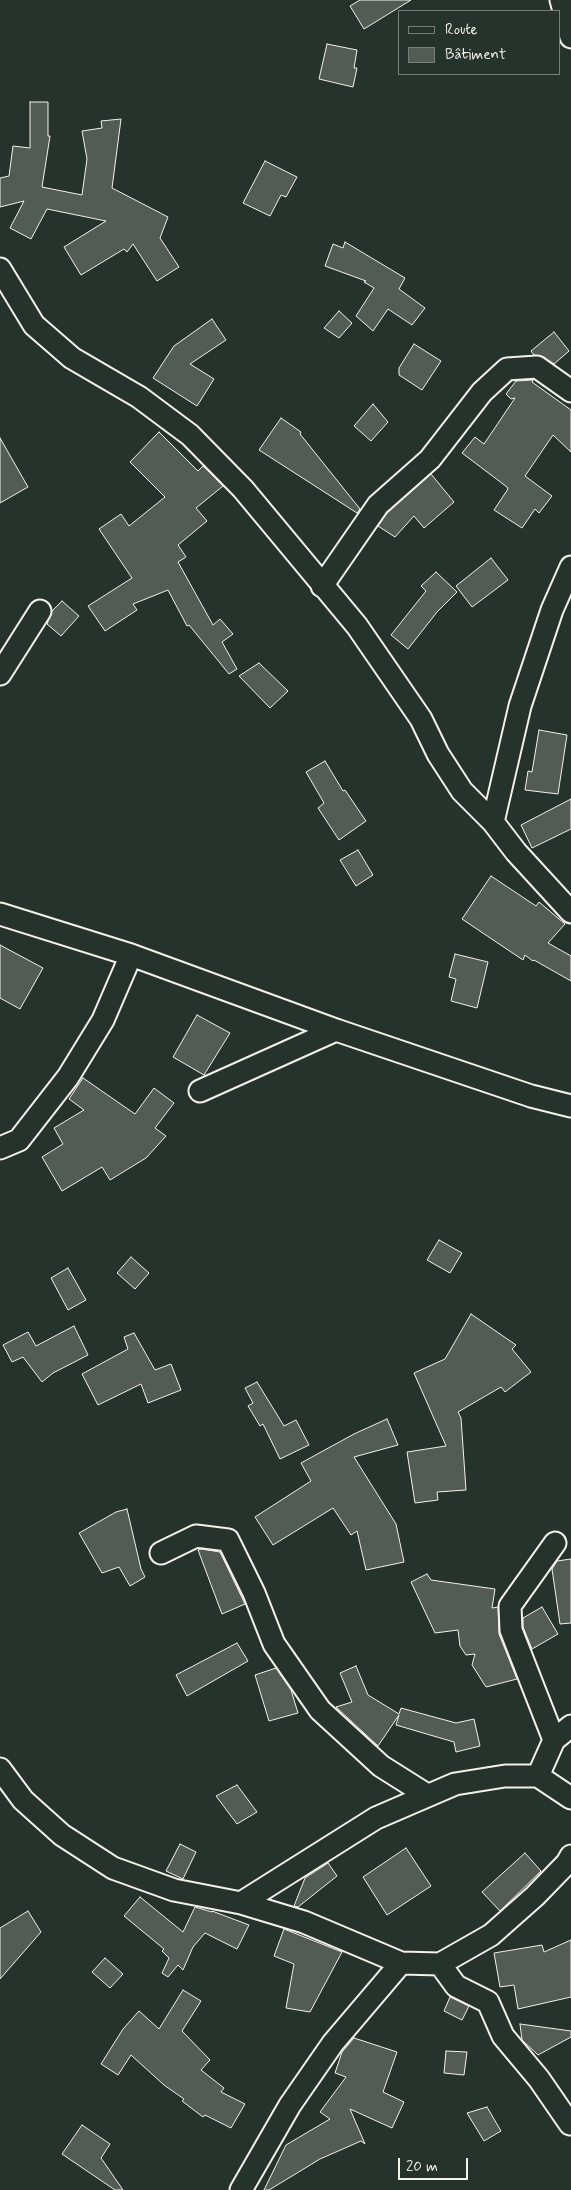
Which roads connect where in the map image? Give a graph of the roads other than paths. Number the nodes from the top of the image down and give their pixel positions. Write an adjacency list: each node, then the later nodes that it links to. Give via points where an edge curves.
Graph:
1 (561, 0): 2 (street)
2 (571, 37)
3 (0, 269): 6 (street, via 34,325 72,358 139,397 190,435 243,489)
4 (571, 391): 6 (street, via 537,367 507,369 482,392 430,459 378,505)
5 (571, 567): 9 (street, via 552,610 520,706)
6 (322, 586): 9 (street, via 357,626 416,712 462,790)
7 (40, 611): 8 (street)
8 (0, 674)
9 (493, 822): 10 (street)
10 (571, 912)
11 (0, 914): 12 (street)
12 (131, 955): 13 (street); 16 (street, via 103,1020 68,1077 19,1140)
13 (336, 1030): 14 (street); 15 (street, via 531,1096)
14 (200, 1091)
15 (571, 1106)
16 (0, 1148)
17 (555, 1544): 20 (street, via 510,1606 511,1630)
18 (161, 1553): 23 (street, via 196,1536 228,1540 274,1644 320,1710 381,1766)
19 (571, 1726): 20 (street)
20 (554, 1740): 22 (street)
21 (0, 1769): 26 (street, via 22,1800 62,1835 113,1868 174,1890)
22 (538, 1776): 23 (street, via 505,1776 455,1784); 24 (street)
23 (427, 1795): 26 (street, via 376,1818)
24 (571, 1798)
25 (571, 1856): 28 (street, via 536,1896 490,1934)
26 (241, 1903): 27 (street, via 304,1922)
27 (401, 1963): 28 (street); 30 (street, via 333,2043 290,2106)
28 (440, 1964): 29 (street, via 456,1986 488,2002 503,2036 539,2079)
29 (570, 2124)
30 (241, 2190)

